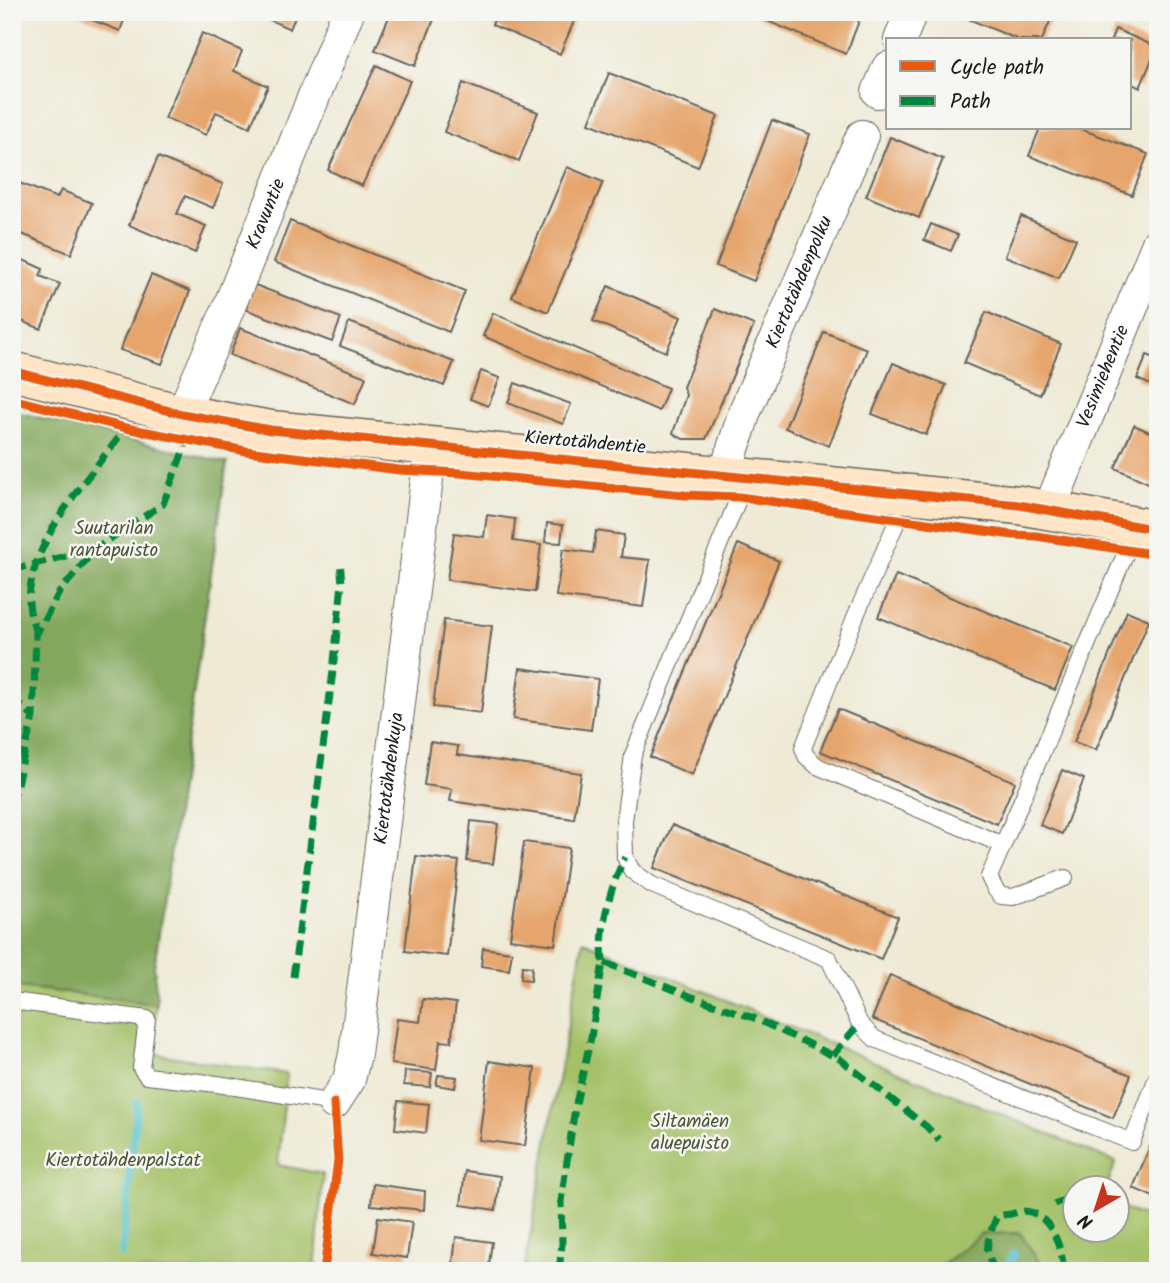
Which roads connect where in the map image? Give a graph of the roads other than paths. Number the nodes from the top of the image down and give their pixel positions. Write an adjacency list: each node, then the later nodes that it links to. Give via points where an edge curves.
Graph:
1 (348, 12): 7 (street, Kravuntie)
2 (911, 12): 3 (street)
3 (901, 38)
4 (862, 136): 9 (street, Kiertotähdenpolku, via 729,454)
5 (1158, 243): 10 (street, Vesimiehentie)
6 (12, 371): 7 (street, Kiertotähdentie)
7 (182, 414): 8 (street, Kiertotähdentie, via 271,430)
8 (431, 447): 9 (street, Kiertotähdentie); 18 (street, Kiertotähdenkuja, via 355,1054 349,1080)
9 (732, 486): 10 (street, Kiertotähdentie); 17 (lane, via 633,755 624,821 625,857 632,871 652,884 829,959 860,1024 875,1039 1132,1142)
10 (1049, 510): 12 (street, Kiertotähdentie)
11 (898, 519): 14 (lane, via 803,748 817,766)
12 (1158, 530)
13 (1127, 550): 14 (lane)
14 (1003, 845): 15 (lane, via 989,877 1001,896 1013,897)
15 (1065, 878)
16 (12, 1001): 18 (lane, via 146,1019 141,1068 147,1076)
17 (1158, 1075)
18 (334, 1103)

